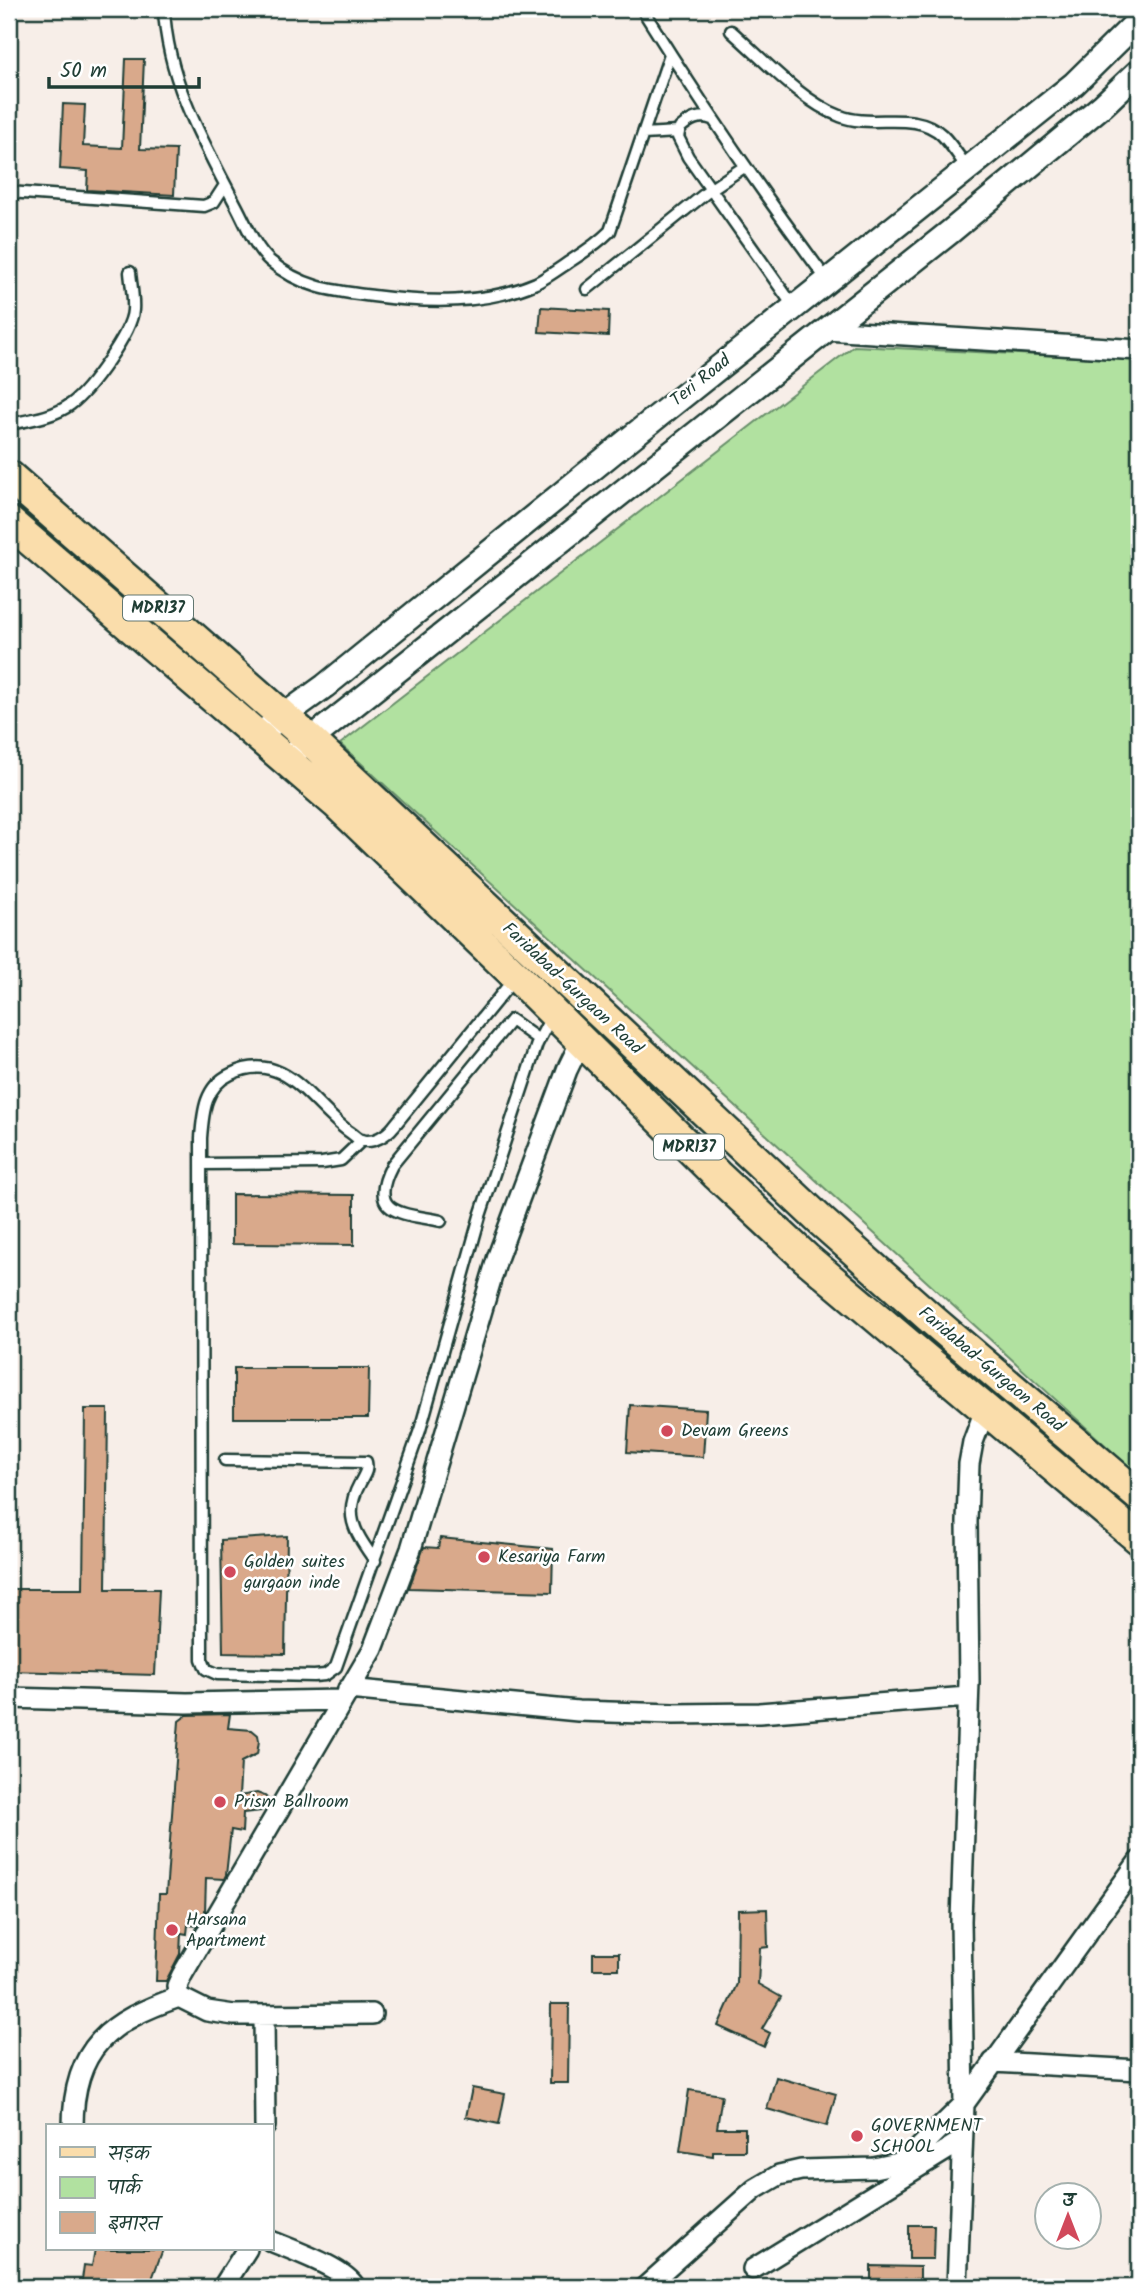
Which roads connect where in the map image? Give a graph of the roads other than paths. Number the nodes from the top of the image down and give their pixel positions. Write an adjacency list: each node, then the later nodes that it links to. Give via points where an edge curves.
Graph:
1 (164, 9): 12 (lane, via 172,66)
2 (642, 9): 5 (lane)
3 (1139, 20): 11 (street, Teri Road, via 1074,85)
4 (731, 30): 11 (lane, via 820,107 853,120 928,125 942,135)
5 (670, 54): 7 (lane); 9 (lane)
6 (1139, 71): 19 (street, via 950,232)
7 (712, 119): 8 (lane, via 696,117); 10 (lane)
8 (678, 132): 9 (lane); 13 (lane, via 688,157)
9 (643, 134): 12 (lane, via 610,231 598,243 537,282 505,294 468,300 412,301 325,290 291,277 267,259)
10 (744, 167): 13 (lane); 16 (lane)
11 (968, 169): 16 (street, Teri Road)
12 (225, 185): 14 (lane, via 214,202 204,206)
13 (710, 189): 17 (lane); 18 (lane)
14 (9, 192)
15 (130, 272): 21 (lane, via 130,325 82,393 50,414)
16 (828, 281): 18 (street, Teri Road)
17 (587, 289)
18 (794, 307): 24 (street, Teri Road)
19 (826, 330): 20 (street); 26 (street)
20 (1139, 350)
21 (9, 424)
22 (9, 476): 24 (main road, Faridabad-Gurgaon Road / MDR137)
23 (9, 522): 25 (main road, Faridabad-Gurgaon Road / MDR137)
24 (283, 718): 25 (street, Teri Road); 26 (main road, Faridabad-Gurgaon Road / MDR137)
25 (257, 734): 27 (main road, Faridabad-Gurgaon Road / MDR137)
26 (309, 739): 27 (street); 37 (main road, Faridabad-Gurgaon Road / MDR137, via 812,1213)
27 (286, 759): 28 (main road, Faridabad-Gurgaon Road / MDR137)
28 (516, 975): 29 (main road, Faridabad-Gurgaon Road / MDR137); 32 (lane, via 391,1130 377,1139)
29 (553, 1014): 30 (lane); 31 (main road, Faridabad-Gurgaon Road / MDR137)
30 (539, 1040): 34 (lane, via 511,1020 392,1165 382,1194 386,1205 395,1212); 39 (lane, via 480,1216 420,1430)
31 (581, 1041): 35 (main road, Faridabad-Gurgaon Road / MDR137, via 806,1258); 40 (street, via 498,1256 411,1549 373,1649)
32 (362, 1140): 33 (lane, via 341,1160 322,1163); 33 (lane, via 287,1074 273,1068 240,1069 212,1088 204,1108)
33 (201, 1164): 39 (lane, via 202,1660 206,1669 217,1674 326,1675 336,1667)
34 (441, 1221)
35 (985, 1410): 38 (main road, Faridabad-Gurgaon Road / MDR137); 41 (street, via 969,1464)
36 (225, 1460): 39 (lane, via 366,1462 353,1495 352,1523)
37 (1139, 1496)
38 (1139, 1539)
39 (375, 1561)
40 (344, 1695): 41 (street, via 673,1714 759,1713); 42 (street, via 187,1703); 44 (street, via 181,1975)
41 (968, 1697): 49 (street, via 961,1922)
42 (9, 1698)
43 (1139, 1861): 47 (street)
44 (179, 1997): 46 (street, via 207,2011); 50 (street, via 136,2014 95,2044 84,2065)
45 (372, 2014): 46 (street)
46 (264, 2015): 51 (street)
47 (993, 2062): 48 (street); 49 (street)
48 (1139, 2070)
49 (964, 2104): 52 (street); 58 (street, via 898,2163 802,2169 779,2175 755,2189)
50 (73, 2124)
51 (265, 2124)
52 (961, 2141): 55 (street); 59 (street)
53 (273, 2242): 57 (street, via 341,2273)
54 (246, 2250): 56 (street)
55 (753, 2269)
56 (223, 2287)
57 (355, 2287)
58 (645, 2287)
59 (957, 2287)

